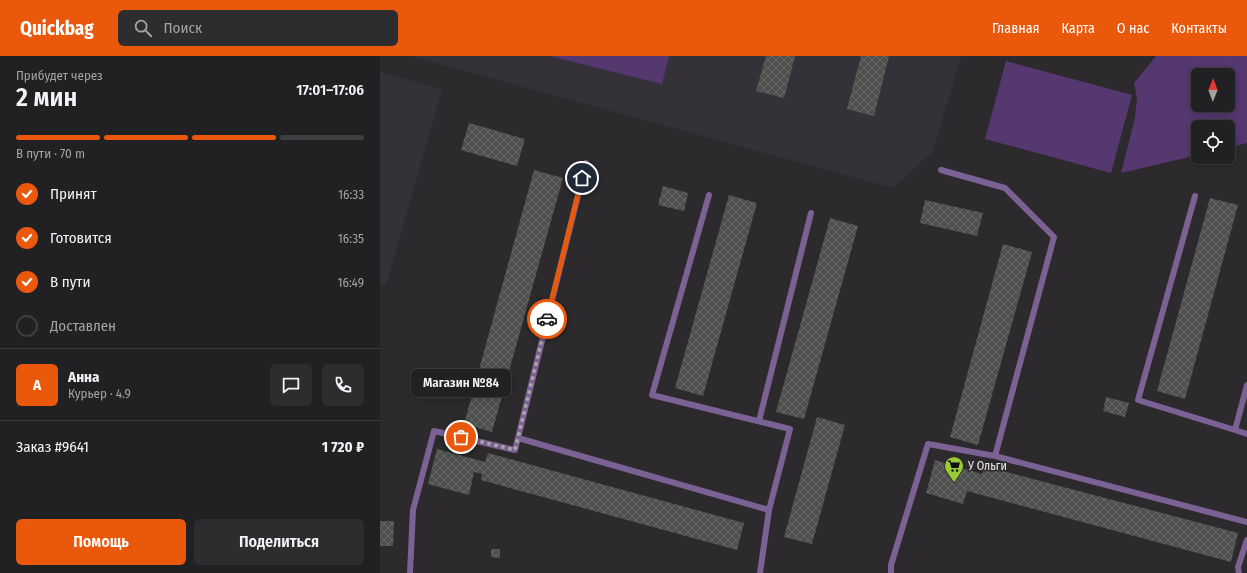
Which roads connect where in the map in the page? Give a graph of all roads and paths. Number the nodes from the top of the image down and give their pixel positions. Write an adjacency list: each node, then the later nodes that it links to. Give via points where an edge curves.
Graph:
1 (586, 163): 10 (lane)
2 (941, 170): 11 (lane, via 1005,188 1054,237)
3 (709, 195): 7 (lane, via 652,395)
4 (1195, 196): 8 (lane, via 1138,400)
5 (811, 213): 7 (lane)
6 (1247, 385): 8 (lane)
7 (759, 421): 12 (lane, via 790,429)
8 (1235, 430): 9 (lane)
9 (1247, 434)
10 (518, 438): 12 (lane); 15 (lane, via 515,450 434,431 413,510)
11 (995, 456): 13 (lane); 17 (lane, via 928,444)
12 (769, 510): 16 (lane)
13 (1247, 522)
14 (1247, 540): 18 (lane, via 1238,567)
15 (410, 573)
16 (760, 573)
17 (890, 573)
18 (1239, 573)

